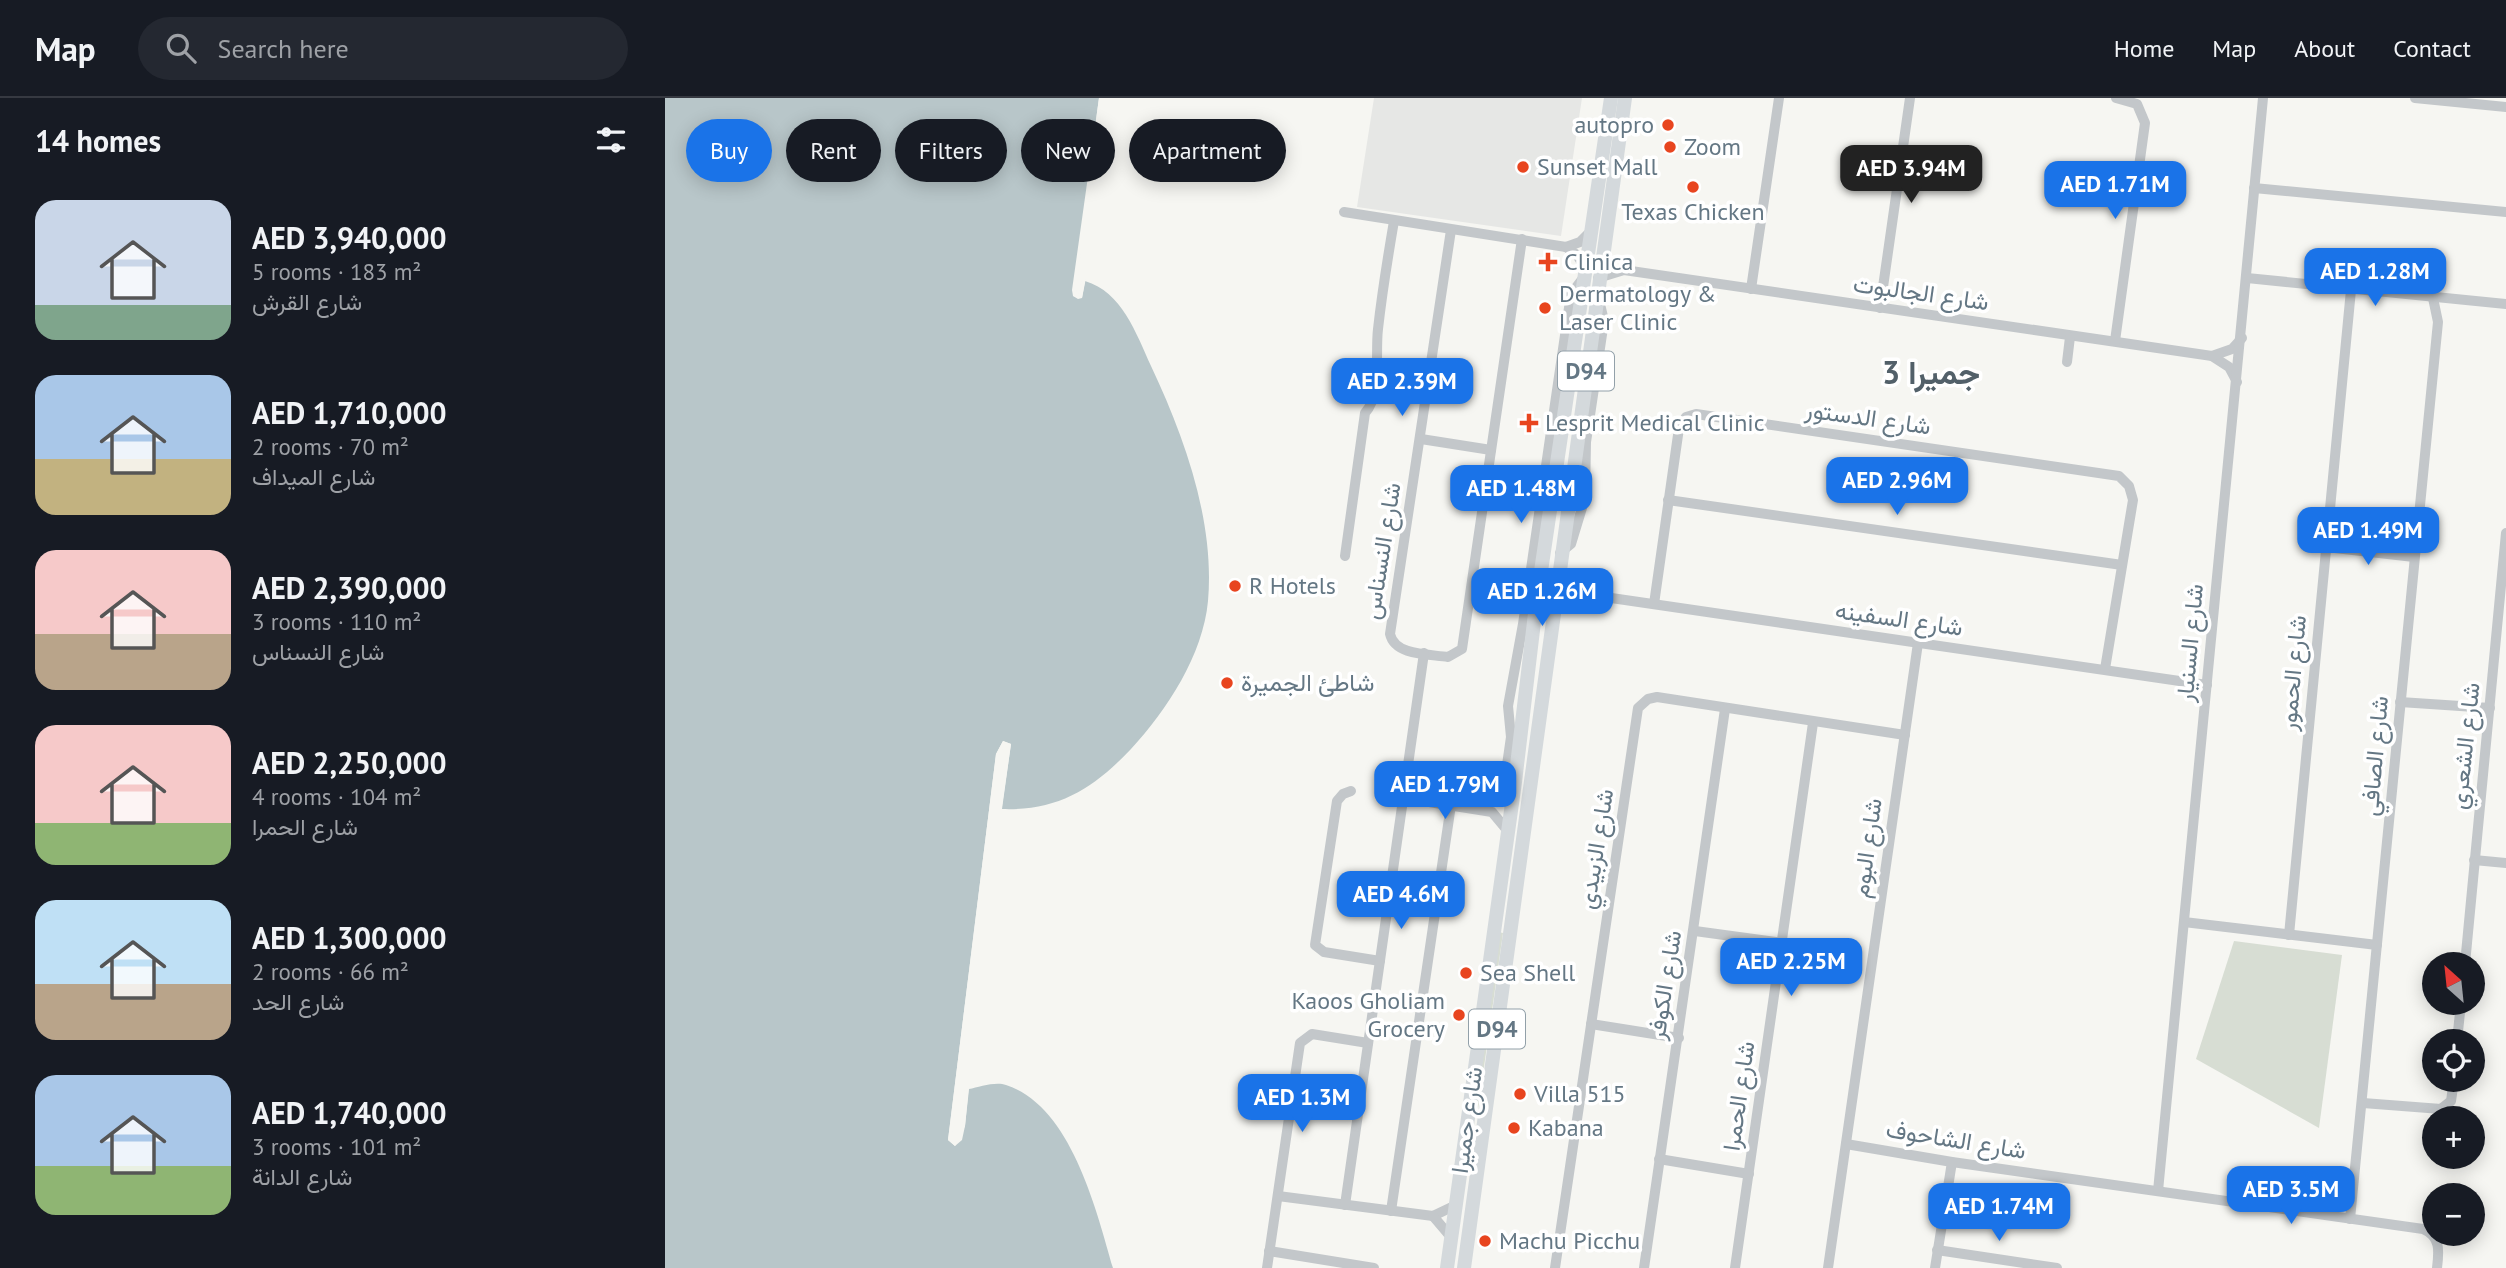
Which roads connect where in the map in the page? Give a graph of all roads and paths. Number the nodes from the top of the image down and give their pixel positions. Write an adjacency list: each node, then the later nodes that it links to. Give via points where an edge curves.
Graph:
1 (1611, 98): 15 (main road, شارع جميرا / D94)
2 (1625, 98): 18 (main road, شارع جميرا / D94)
3 (1779, 98): 22 (street)
4 (1910, 98): 26 (street)
5 (2116, 98): 29 (street, via 2137,104 2144,123)
6 (2263, 98): 10 (street, شارع السنيار)
7 (2415, 98): 8 (street)
8 (2459, 100): 9 (street)
9 (2506, 107)
10 (2254, 188): 12 (street); 21 (street, شارع السنيار)
11 (1344, 212): 13 (street)
12 (2506, 212)
13 (1394, 221): 14 (street); 33 (street)
14 (1451, 230): 16 (street); 34 (street, شارع النسناس)
15 (1590, 233): 17 (street); 20 (main road, شارع جميرا / D94)
16 (1522, 239): 17 (street); 36 (street, شارع النسناس)
17 (1566, 247): 20 (street)
18 (1602, 252): 19 (street); 20 (main road, شارع جميرا / D94)
19 (1624, 270): 20 (street, شارع الجالبوت); 22 (street, شارع الجالبوت)
20 (1589, 274): 43 (main road, شارع جميرا / D94, via 1596,294); 46 (main road, شارع جميرا / D94); 59 (street, via 1571,294 1508,706 1511,737 1507,765)
21 (2247, 278): 23 (street); 28 (street, شارع السنيار)
22 (1751, 289): 26 (street, شارع الجالبوت)
23 (2351, 290): 24 (street); 39 (street, شارع الحمور)
24 (2433, 298): 25 (street); 41 (street, شارع الصافي, via 2438,322)
25 (2506, 304)
26 (1880, 308): 27 (street, شارع الجالبوت)
27 (2070, 337): 29 (street, شارع الجالبوت); 31 (street)
28 (2242, 338): 30 (street, via 2232,349); 32 (street, شارع السنيار)
29 (2115, 341): 30 (street, شارع الجالبوت)
30 (2212, 356): 32 (street, via 2229,367)
31 (2067, 362)
32 (2237, 383): 53 (street, شارع السنيار)
33 (1373, 393): 34 (street, via 1407,403); 40 (street, via 1365,413)
34 (1425, 402): 35 (street, شارع النسناس)
35 (1421, 439): 36 (street); 51 (street, شارع النسناس, via 1390,634 1397,647)
36 (1491, 450): 51 (street, شارع النسناس, via 1462,649 1448,657)
37 (1668, 500): 42 (street); 42 (street, شارع الدستور, via 1680,424 1696,414 2119,476 2129,486 2133,500); 45 (street, شارع الدستور)
38 (2506, 533): 55 (street, شارع الشعري)
39 (2326, 547): 41 (street); 70 (street, شارع الحمور)
40 (1345, 556)
41 (2414, 557): 54 (street, شارع الصافي)
42 (2122, 565): 52 (street, شارع الدستور)
43 (1557, 572): 44 (street, via 1569,587); 47 (main road, شارع جميرا / D94)
44 (1584, 594): 45 (street, شارع السفينه); 47 (street, via 1568,597)
45 (1654, 604): 48 (street, شارع السفينه)
46 (1535, 606): 47 (street, via 1543,612); 49 (main road, شارع جميرا / D94)
47 (1552, 608): 50 (main road, شارع جميرا / D94)
48 (1918, 643): 52 (street, شارع السفينه); 58 (street, شارع البوم)
49 (1530, 645): 50 (main road, via 1540,639); 59 (main road, شارع جميرا / D94)
50 (1547, 645): 100 (main road, شارع جميرا / D94)
51 (1424, 653): 62 (street)
52 (2105, 669): 53 (street, شارع السفينه)
53 (2207, 685): 68 (street, شارع السنيار)
54 (2400, 702): 55 (street); 72 (street, شارع الصافي)
55 (2490, 708): 66 (street, شارع الشعري)
56 (1725, 709): 57 (street, شارع الزبيدي); 69 (street, شارع الكوفر); 75 (street, شارع الزبيدي, via 1657,697 1638,708)
57 (1813, 723): 58 (street, شارع الزبيدي); 71 (street, شارع الحمرا)
58 (1905, 735): 80 (street, شارع البوم)
59 (1515, 782): 61 (main road, شارع جميرا / D94)
60 (1351, 790): 74 (street, via 1337,801 1315,945 1322,952)
61 (1513, 797): 64 (street); 65 (main road, شارع جميرا / D94)
62 (1404, 798): 63 (street); 74 (street)
63 (1451, 806): 64 (street); 88 (street)
64 (1492, 812): 65 (street)
65 (1507, 830): 87 (main road, شارع جميرا / D94)
66 (2474, 860): 67 (street); 73 (street, شارع الشعري)
67 (2506, 863)
68 (2184, 922): 70 (street); 84 (street, شارع السنيار)
69 (1695, 931): 71 (street); 76 (street, شارع الكوفر)
70 (2289, 934): 72 (street)
71 (1783, 943): 83 (street, شارع الحمرا)
72 (2377, 945): 79 (street, شارع الصافي)
73 (2466, 952)
74 (1380, 961): 77 (street)
75 (1591, 1024): 76 (street); 101 (street, شارع الزبيدي)
76 (1679, 1038): 81 (street, شارع الكوفر)
77 (1368, 1043): 85 (street, via 1312,1034 1300,1043); 86 (street)
78 (2452, 1092): 79 (street, via 2451,1101 2441,1109)
79 (2363, 1103): 90 (street, شارع الصافي)
80 (1846, 1144): 82 (street, شارع الشاحوف); 104 (street, شارع البوم)
81 (1659, 1159): 83 (street); 102 (street, شارع الكوفر)
82 (1952, 1162): 84 (street, شارع الشاحوف); 94 (street)
83 (1749, 1174): 103 (street, شارع الحمرا)
84 (2158, 1191): 90 (street, شارع الشاحوف)
85 (1278, 1196): 86 (street); 95 (street)
86 (1345, 1205): 88 (street)
87 (1454, 1206): 89 (street); 92 (main road, شارع جميرا / D94)
88 (1391, 1210): 89 (street)
89 (1433, 1216): 92 (street)
90 (2350, 1219): 91 (street, شارع الشاحوف)
91 (2422, 1230)
92 (1450, 1236): 99 (main road, شارع جميرا / D94)
93 (2438, 1246): 107 (street)
94 (1937, 1250): 105 (street); 106 (street)
95 (1269, 1251): 96 (street); 97 (street)
96 (1336, 1266): 98 (street)
97 (1267, 1268)
98 (1374, 1268)
99 (1447, 1268)
100 (1464, 1268)
101 (1555, 1268)
102 (1644, 1268)
103 (1735, 1268)
104 (1828, 1268)
105 (1935, 1268)
106 (2057, 1268)
107 (2437, 1268)

